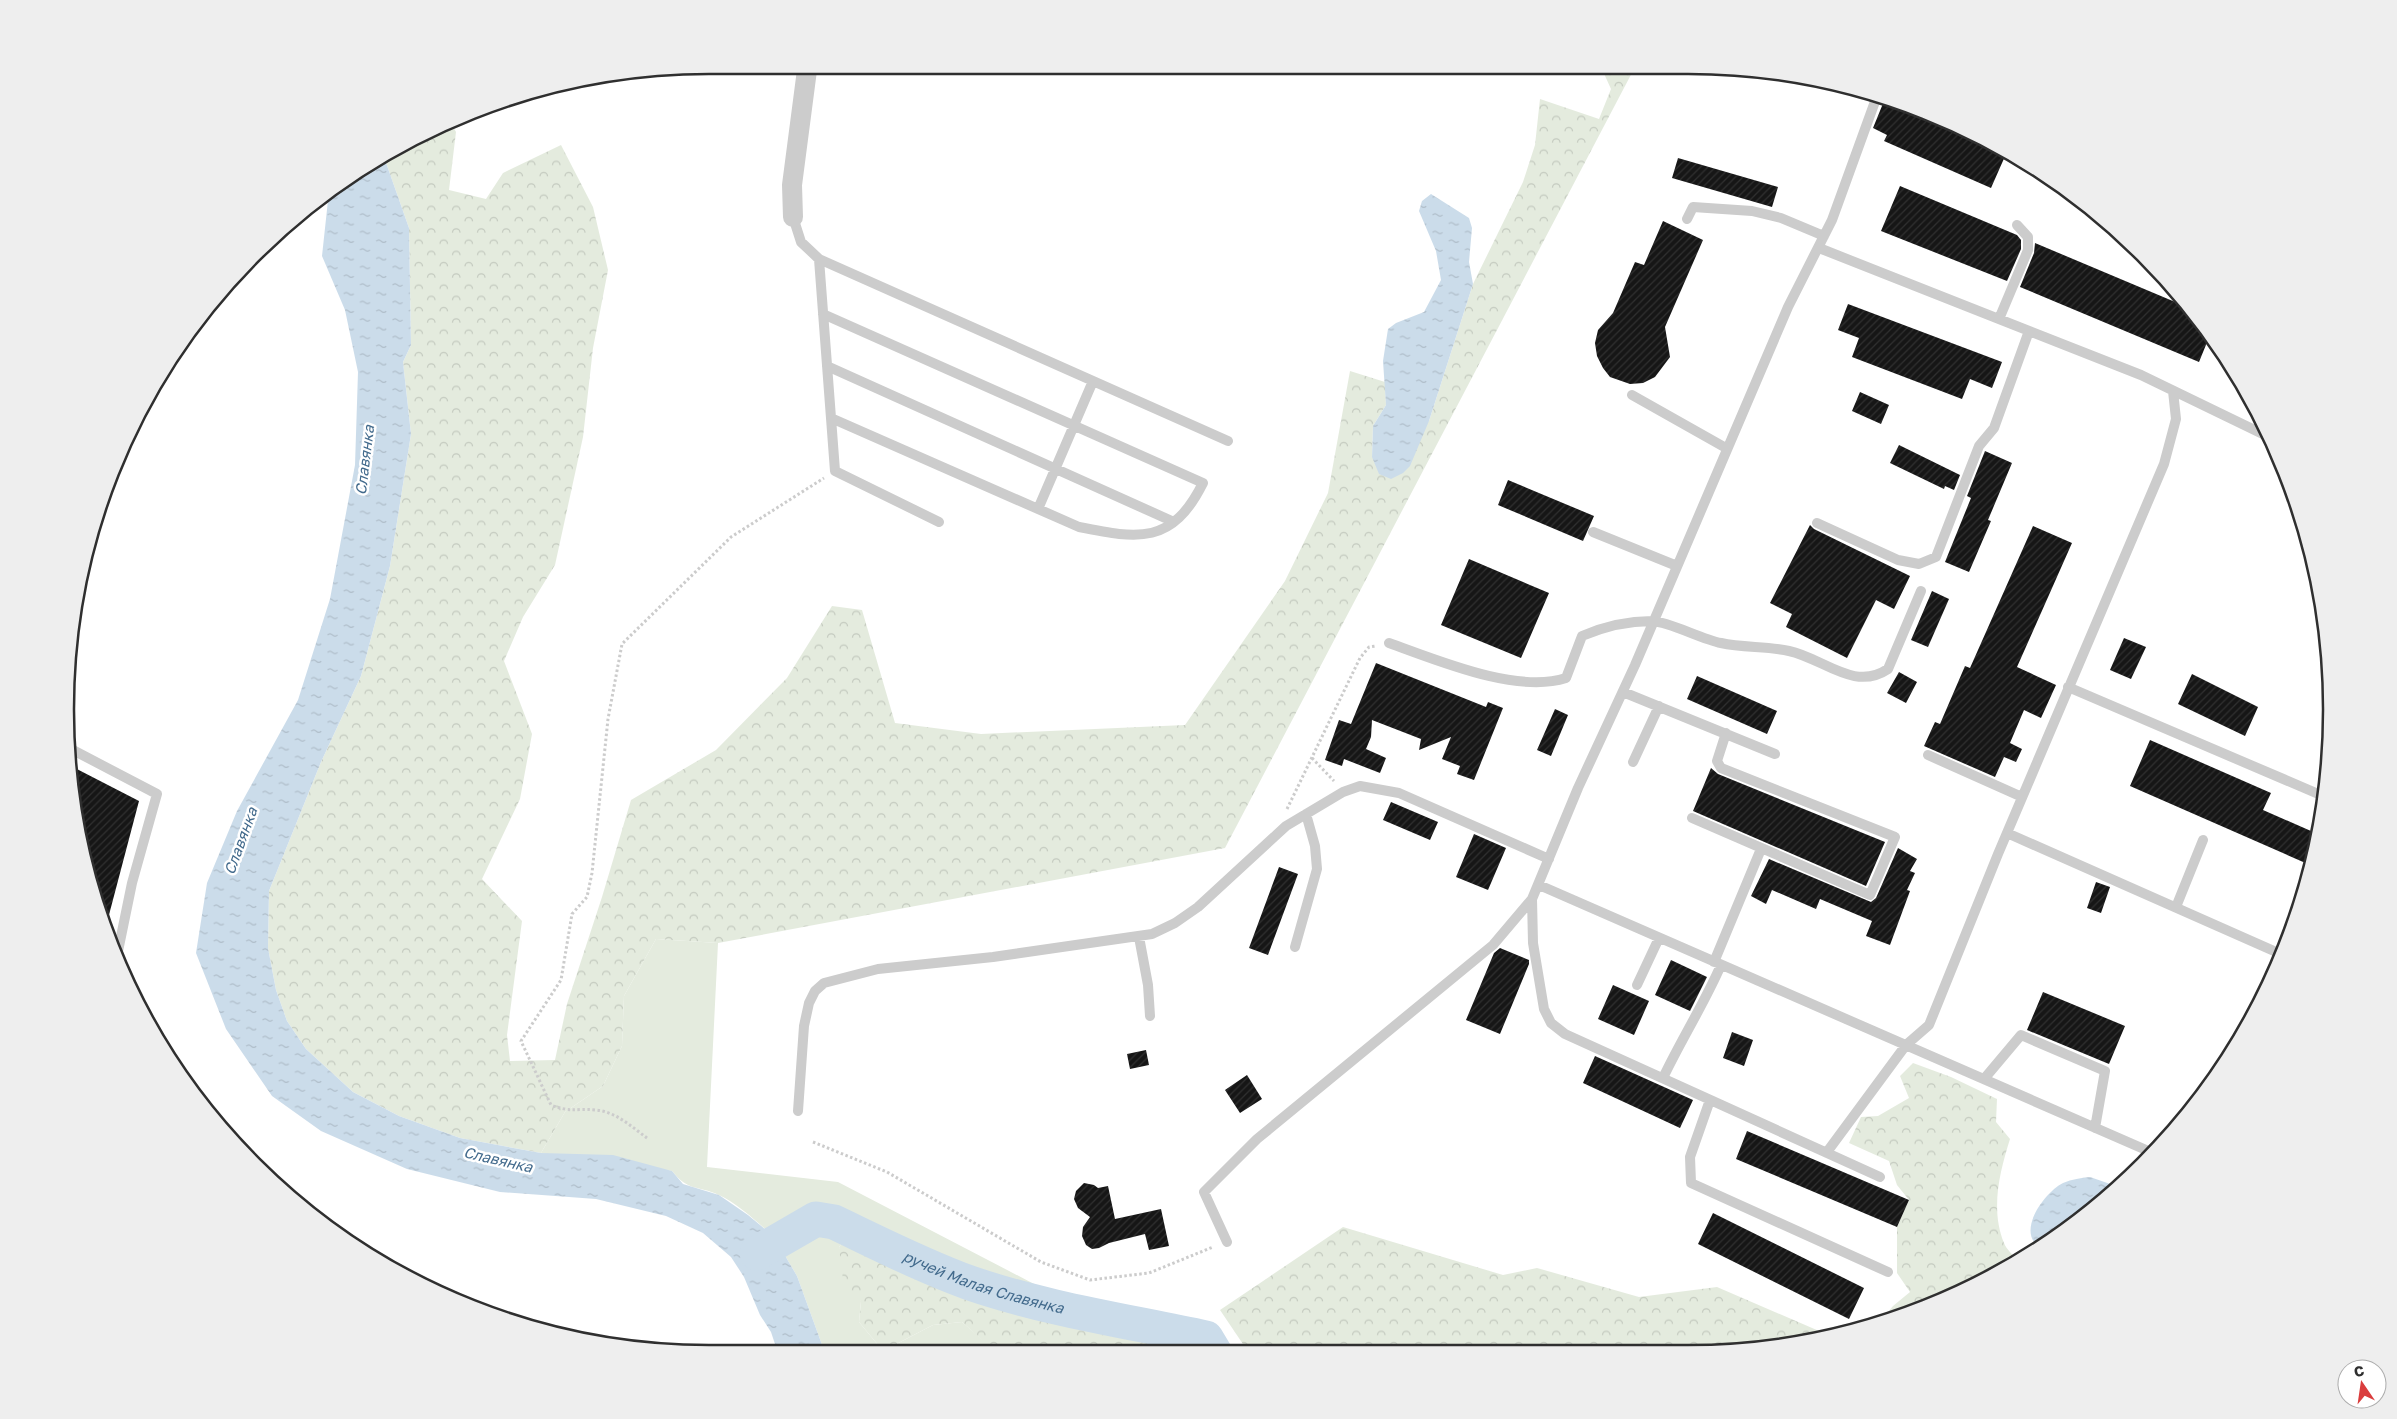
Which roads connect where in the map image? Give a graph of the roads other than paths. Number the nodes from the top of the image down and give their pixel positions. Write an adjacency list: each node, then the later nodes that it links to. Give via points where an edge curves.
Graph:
1 (806, 74): 3 (street, via 792,185)
2 (1875, 102): 6 (lane)
3 (794, 217): 8 (lane, via 801,242)
4 (1686, 219): 6 (lane, via 1693,207 1752,211 1781,218)
5 (2017, 225): 10 (lane, via 2028,237 2028,250)
6 (1824, 236): 7 (lane)
7 (1819, 248): 10 (lane); 20 (lane, via 1788,307)
8 (819, 259): 9 (lane); 13 (lane)
9 (824, 314): 12 (lane); 17 (lane)
10 (1999, 319): 11 (lane)
11 (2029, 331): 14 (lane); 25 (lane, via 1994,428 1979,446 1936,557 1920,564 1898,560)
12 (827, 366): 16 (lane); 21 (lane)
13 (1092, 381): 17 (lane); 19 (lane)
14 (2173, 391): 18 (lane); 31 (lane, via 2176,419 2164,464)
15 (1632, 395): 20 (lane)
16 (831, 418): 22 (lane); 23 (lane, via 835,471)
17 (1074, 425): 21 (lane); 24 (lane, via 1203,483 1191,506)
18 (2260, 433)
19 (1228, 441)
20 (1726, 448): 27 (lane)
21 (1055, 468): 22 (lane); 24 (lane)
22 (1038, 509): 24 (lane, via 1079,527 1123,536 1149,535)
23 (939, 522)
24 (1174, 522)
25 (1817, 523)
26 (1593, 532): 27 (lane)
27 (1677, 566): 29 (lane)
28 (1921, 591): 29 (lane, via 1888,668 1876,676 1842,673 1790,651 1721,643)
29 (1654, 621): 30 (lane, via 1599,628 1582,636 1566,678 1549,684 1482,674); 32 (lane)
30 (1389, 643)
31 (2068, 687): 39 (lane); 40 (lane)
32 (1623, 692): 33 (lane); 46 (lane)
33 (1659, 706): 34 (lane); 38 (lane)
34 (1726, 733): 36 (lane); 45 (lane, via 1717,761 1722,768 1895,837 1870,895)
35 (75, 751): 52 (lane, via 157,794 132,883)
36 (1775, 754)
37 (1928, 755): 40 (lane)
38 (1633, 762)
39 (2318, 793)
40 (2022, 798): 43 (lane)
41 (1306, 814): 46 (lane, via 1360,786 1398,792); 50 (lane, via 1286,826 1198,907 1175,923); 53 (lane, via 1318,869)
42 (1692, 818): 45 (lane)
43 (2007, 833): 49 (lane); 58 (lane, via 1929,1025)
44 (2203, 840): 49 (lane)
45 (1761, 849): 55 (lane)
46 (1549, 859): 47 (lane)
47 (1538, 885): 48 (lane); 51 (lane)
48 (1532, 899): 59 (lane, via 1533,943 1540,991 1551,1023 1564,1034); 67 (lane, via 1494,945 1258,1139 1204,1192)
49 (2176, 907): 54 (lane)
50 (1139, 937): 57 (lane); 62 (lane, via 993,957 878,968 824,983 809,1003 804,1026)
51 (1658, 938): 55 (lane); 56 (lane)
52 (119, 946)
53 (1294, 947)
54 (2276, 952)
55 (1717, 963): 58 (lane); 59 (lane, via 1709,992)
56 (1637, 986)
57 (1150, 1016)
58 (1906, 1045): 60 (lane); 65 (lane)
59 (1663, 1078): 61 (lane)
60 (1984, 1080): 63 (lane); 63 (lane, via 2021,1035 2105,1071)
61 (1710, 1100): 65 (lane); 68 (lane, via 1690,1157 1691,1183)
62 (798, 1111)
63 (2095, 1128): 64 (lane)
64 (2146, 1150)
65 (1827, 1152): 66 (lane)
66 (1880, 1177)
67 (1226, 1242)
68 (1888, 1272)

